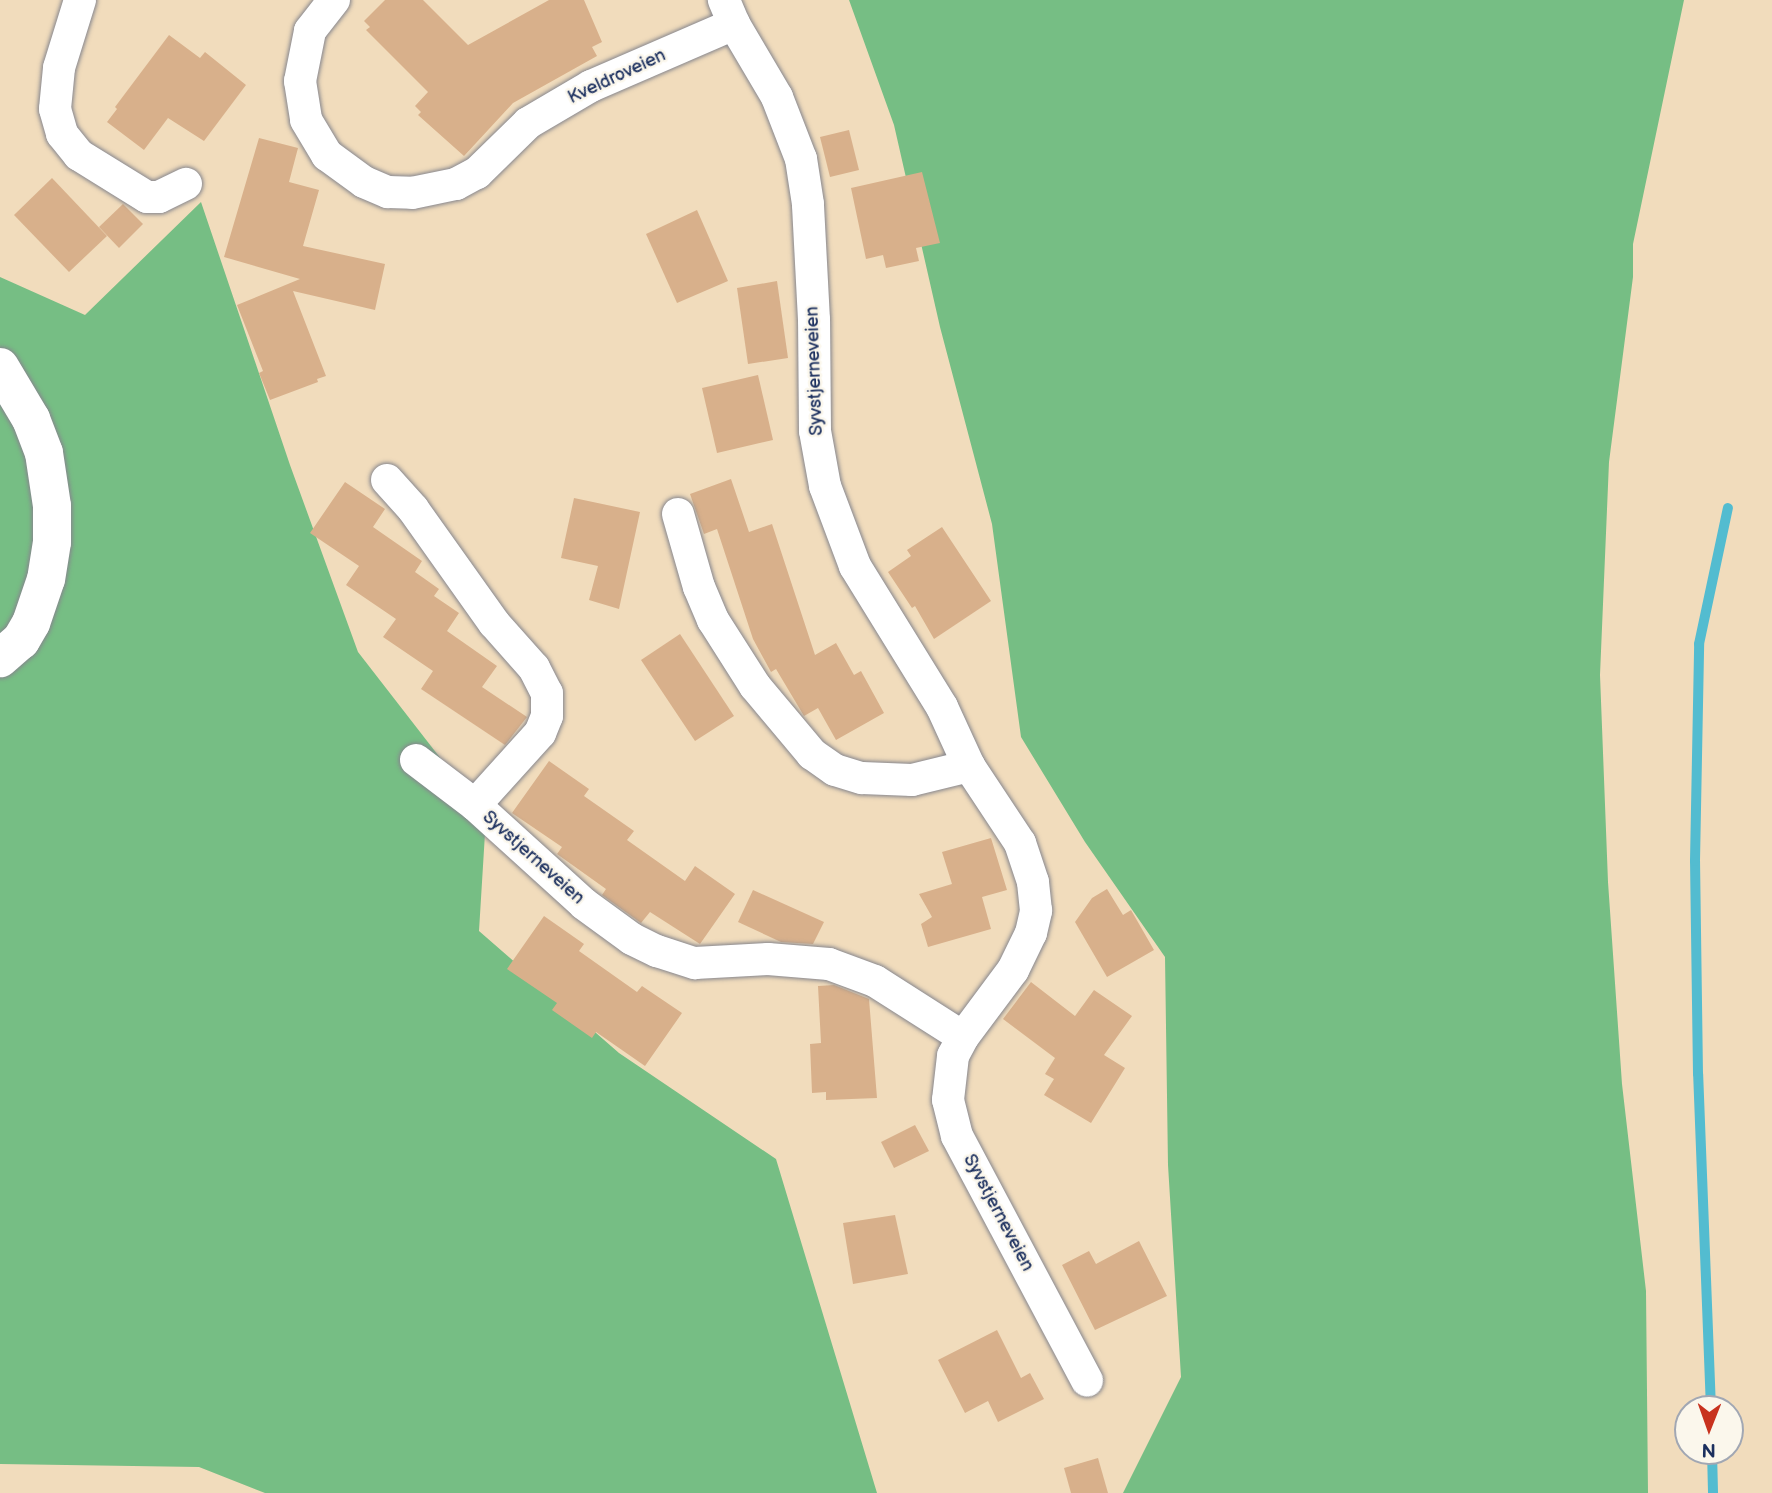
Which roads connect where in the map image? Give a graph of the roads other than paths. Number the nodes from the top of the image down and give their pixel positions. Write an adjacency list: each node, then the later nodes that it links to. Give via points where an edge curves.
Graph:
1 (80, 0): 4 (street, via 60,68 55,109 62,134 79,155 147,197 159,197)
2 (334, 0): 3 (street, Kveldroveien, via 310,31 300,81 306,120 327,155 364,181 388,192 412,193 456,184 477,173 528,123)
3 (729, 12): 10 (street, Syvstjerneveien, via 777,97 801,159 814,320 815,431 825,486 855,566 942,707)
4 (186, 184)
5 (0, 368): 8 (street, via 44,453 52,506 46,579 31,623 21,640)
6 (387, 481): 11 (street, Syvstjerneveien, via 414,509 494,622 534,668 547,693 547,716 540,733)
7 (678, 514): 10 (street, via 713,620 755,686 812,754 835,770 862,778 912,780)
8 (0, 658)
9 (416, 760): 11 (street)
10 (969, 765): 12 (street, Syvstjerneveien, via 1020,844 1033,882 1036,911 1013,970)
11 (475, 805): 12 (street, Syvstjerneveien, via 584,904 657,951 695,963 768,959 829,964 875,981)
12 (963, 1037): 13 (street, Syvstjerneveien, via 953,1056 948,1100 957,1136)
13 (1087, 1381)

